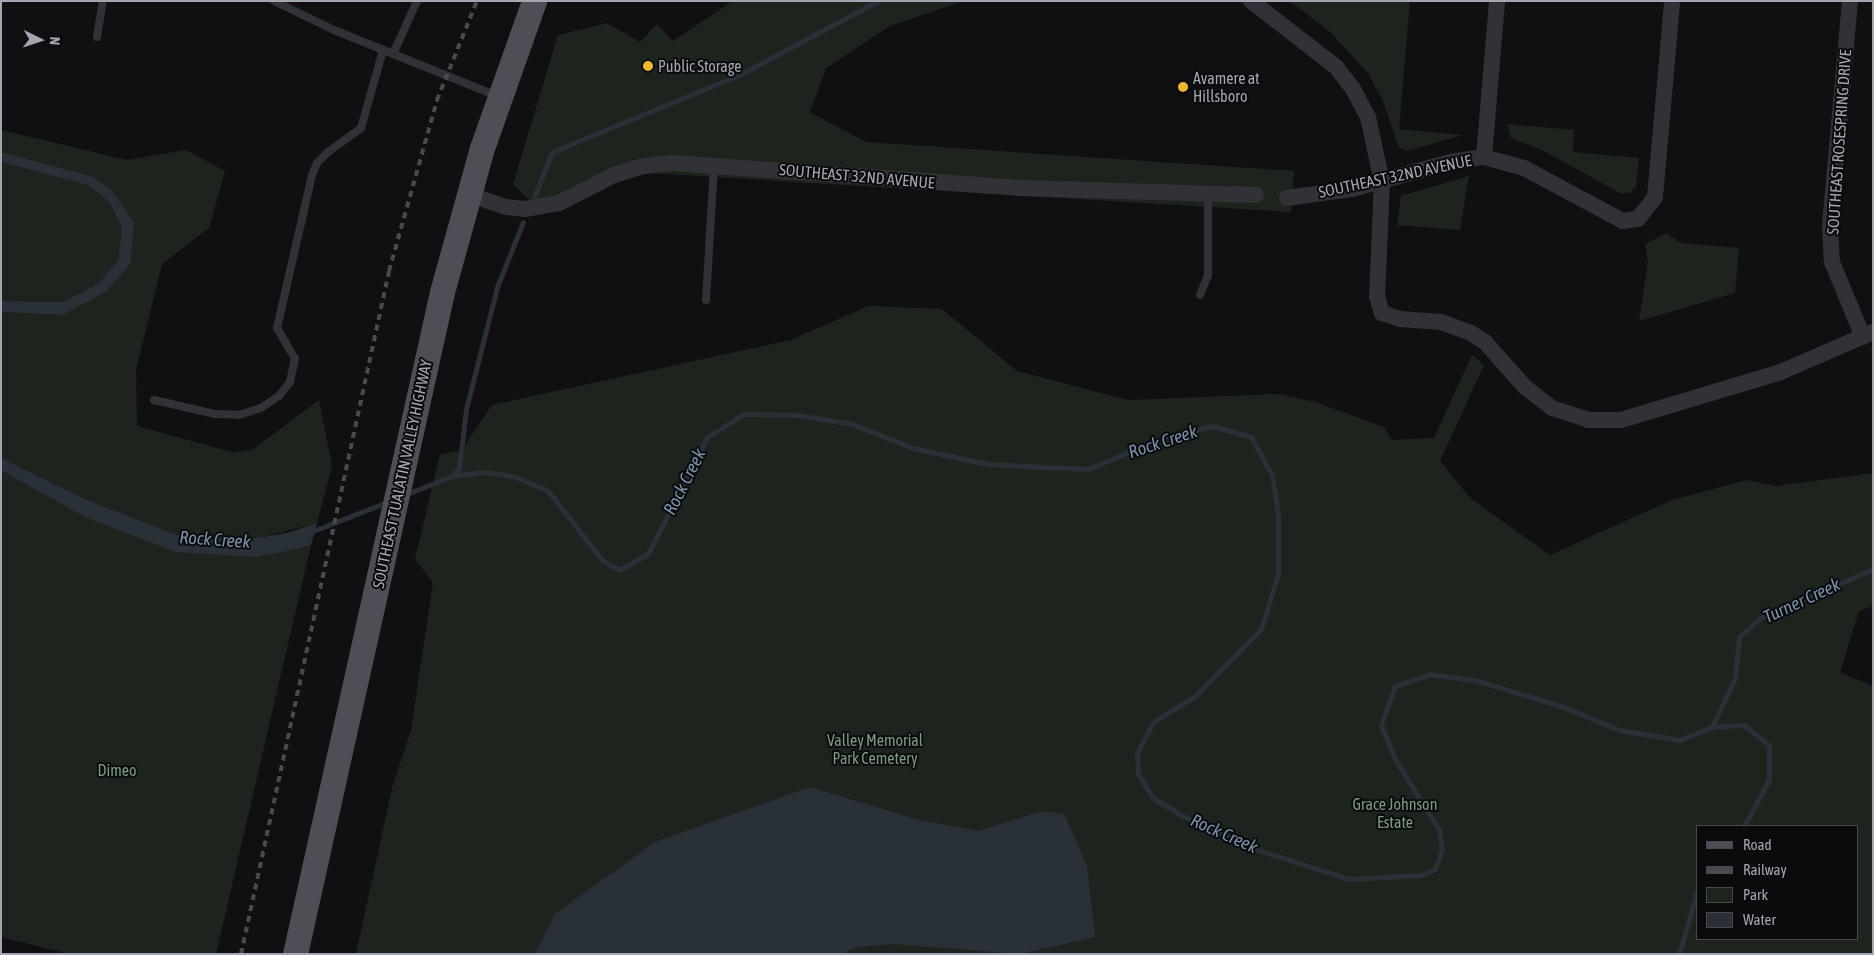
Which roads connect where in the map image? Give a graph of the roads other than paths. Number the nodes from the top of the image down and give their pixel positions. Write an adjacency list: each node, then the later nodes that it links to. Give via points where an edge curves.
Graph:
1 (103, 1): 9 (lane)
2 (274, 1): 10 (lane)
3 (417, 1): 11 (lane)
4 (534, 1): 12 (main road, SOUTHEAST TUALATIN VALLEY HIGHWAY)
5 (1251, 1): 15 (street, via 1320,53 1354,88 1371,124)
6 (1497, 1): 13 (street)
7 (1672, 1): 13 (street, SOUTHEAST 32ND AVENUE, via 1655,197 1638,219 1624,221 1524,168)
8 (1850, 1): 22 (street, SOUTHEAST ROSESPRING DRIVE, via 1830,226 1832,262)
9 (97, 38)
10 (383, 50): 11 (lane); 23 (lane, via 361,128 328,152 317,163 312,176 277,328 295,359 290,382 279,396 261,408 239,415 215,414)
11 (393, 54): 12 (lane)
12 (499, 97): 16 (main road, SOUTHEAST TUALATIN VALLEY HIGHWAY)
13 (1484, 157): 15 (street, SOUTHEAST 32ND AVENUE, via 1450,162)
14 (714, 166): 16 (street, SOUTHEAST 32ND AVENUE, via 673,163 644,166 614,175 559,204 525,209 506,207); 17 (street, SOUTHEAST 32ND AVENUE, via 1019,188); 21 (lane)
15 (1382, 182): 19 (street, SOUTHEAST 32ND AVENUE); 22 (street, via 1377,296 1382,313 1395,318 1441,322 1471,333 1500,357 1537,398 1568,415 1604,421 1644,414 1781,372)
16 (468, 194): 24 (main road, SOUTHEAST TUALATIN VALLEY HIGHWAY, via 411,429)
17 (1208, 194): 18 (street, SOUTHEAST 32ND AVENUE); 20 (lane, via 1208,275)
18 (1256, 195)
19 (1287, 198)
20 (1200, 295)
21 (706, 300)
22 (1868, 334)
23 (154, 400)
24 (295, 954)

